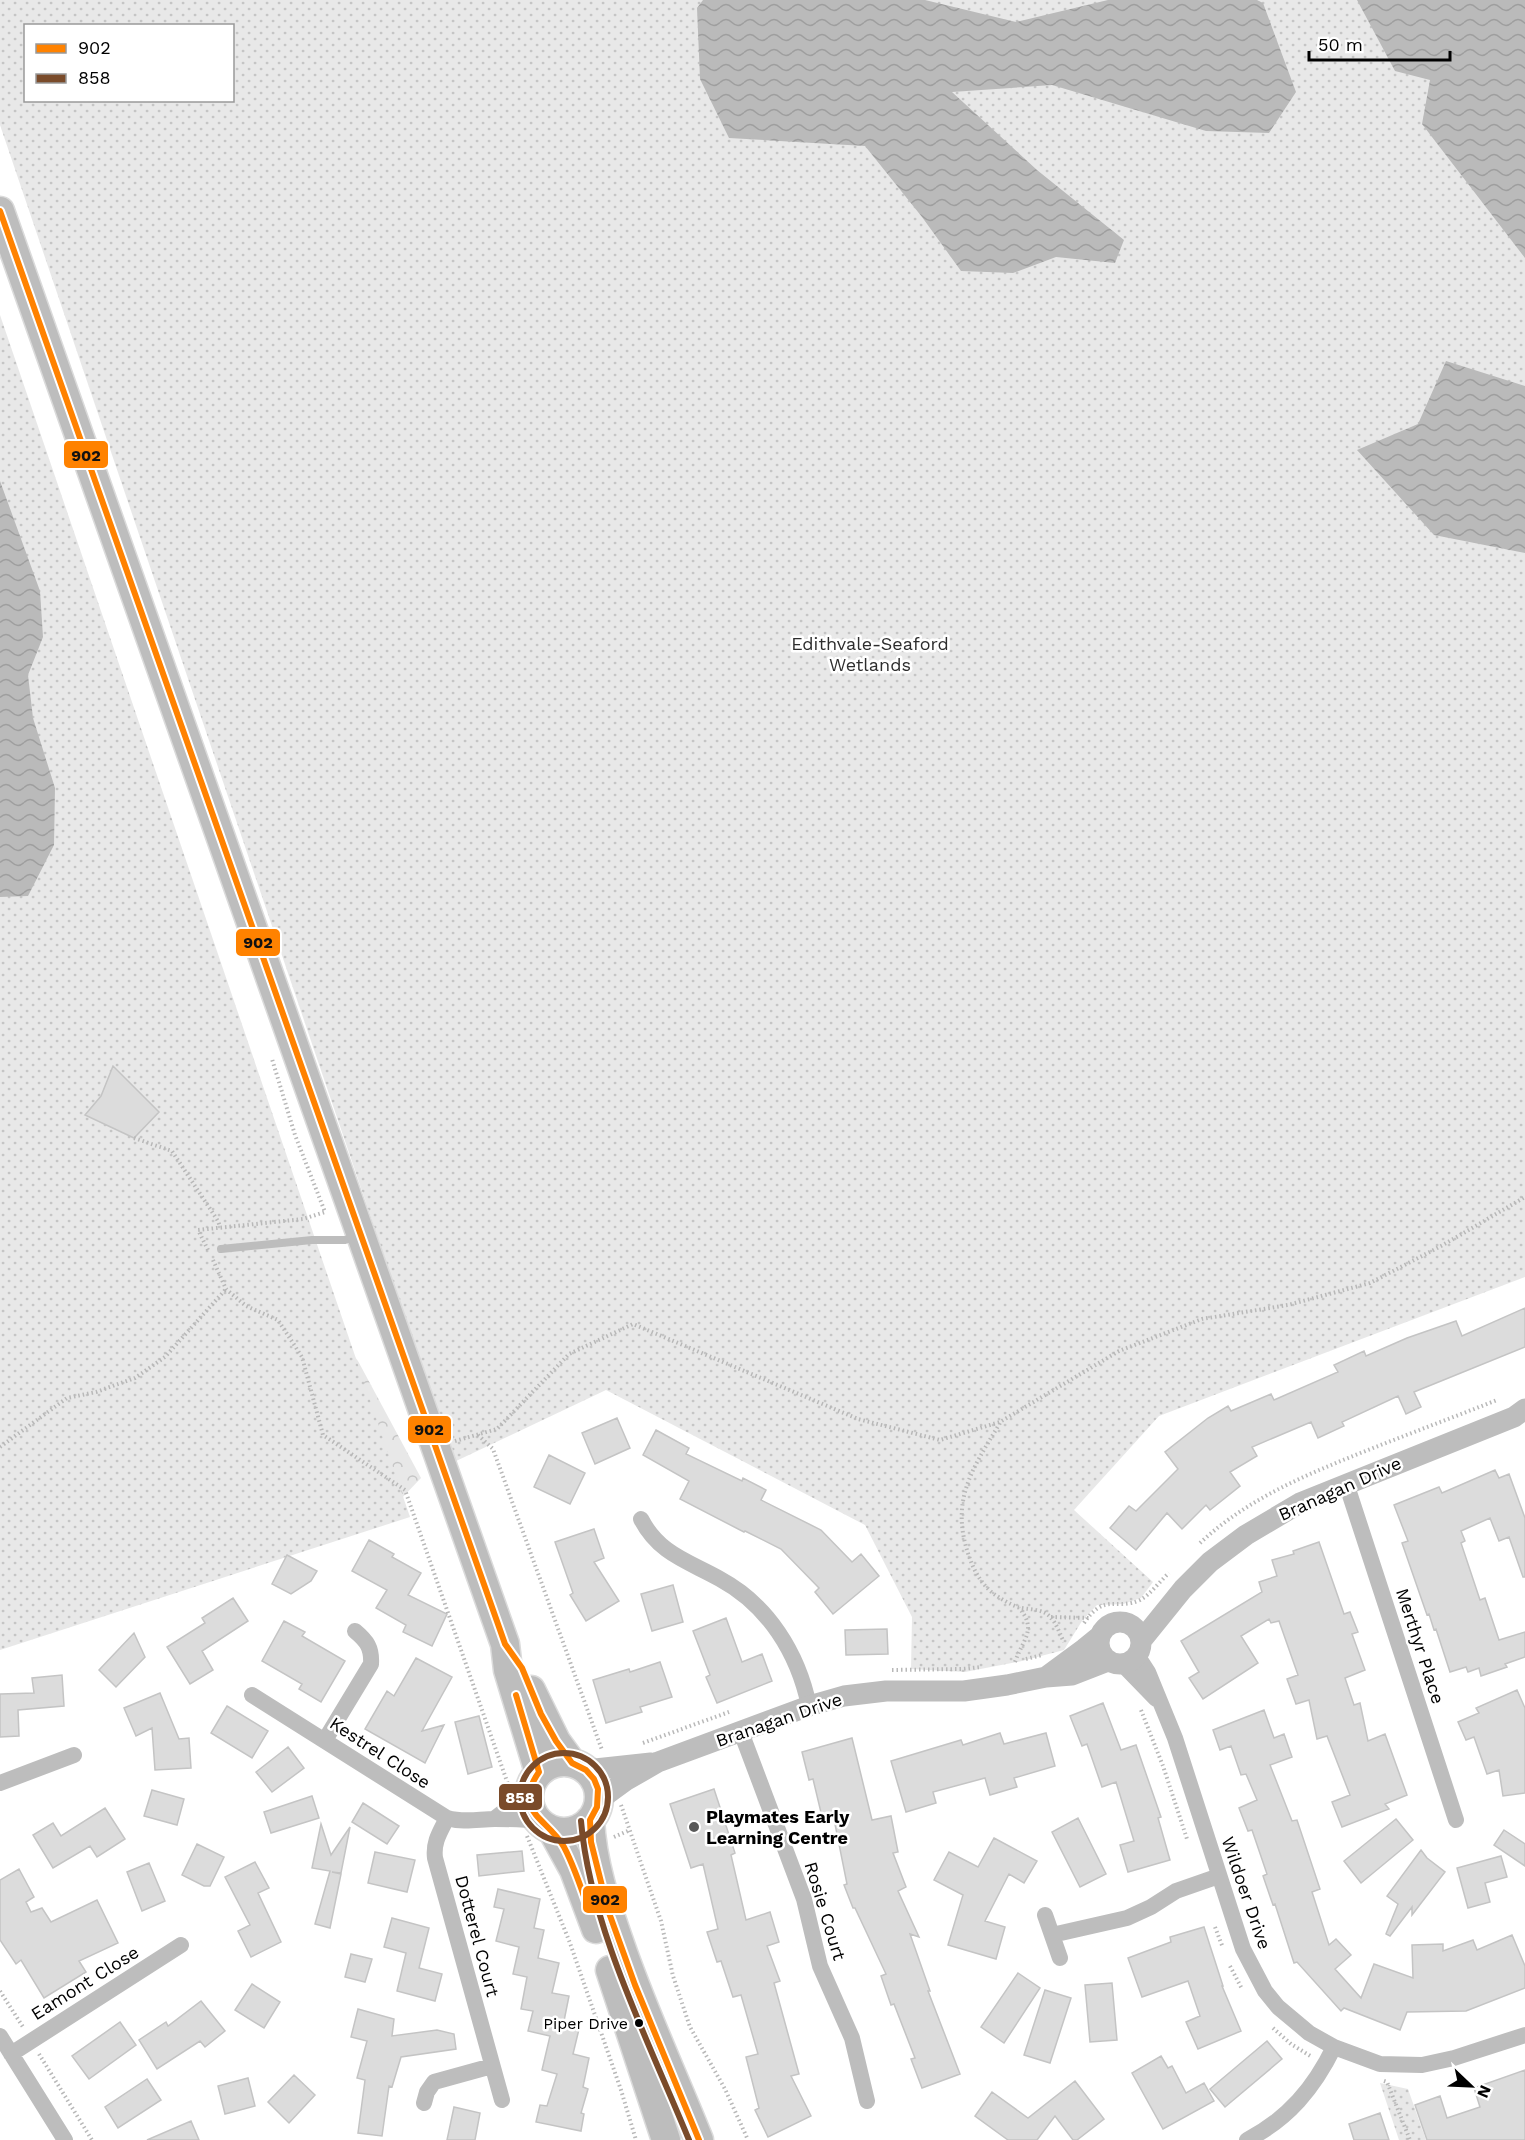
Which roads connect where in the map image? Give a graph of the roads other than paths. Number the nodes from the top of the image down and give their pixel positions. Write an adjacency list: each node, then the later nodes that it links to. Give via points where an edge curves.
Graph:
1 (0, 211): 2 (highway)
2 (361, 1235): 3 (lane, via 345,1240); 9 (highway)
3 (221, 1249)
4 (1521, 1414): 5 (street, Branagan Drive)
5 (1346, 1483): 10 (street, Branagan Drive, via 1300,1503 1210,1562); 23 (street, Merthyr Place)
6 (641, 1519): 13 (street, via 665,1551 722,1580 774,1624 796,1662)
7 (355, 1631): 15 (street, via 371,1650 371,1664)
8 (1102, 1632): 10 (street, via 1100,1650); 10 (street, via 1115,1622 1128,1623); 11 (street, Branagan Drive)
9 (505, 1644): 18 (highway, via 522,1668 556,1742); 20 (highway)
10 (1128, 1650): 11 (street, Branagan Drive, via 1072,1676); 24 (street, Wildoer Drive, via 1149,1672)
11 (1046, 1677): 13 (street, Branagan Drive, via 964,1691 844,1696)
12 (252, 1695): 15 (street, Kestrel Close)
13 (809, 1706): 14 (street, Branagan Drive)
14 (741, 1732): 17 (street, Branagan Drive); 35 (street, Rosie Court, via 804,1899 819,1966 852,2038)
15 (325, 1740): 22 (street, Kestrel Close)
16 (74, 1755): 19 (street)
17 (658, 1762): 18 (street, Branagan Drive); 21 (street, Branagan Drive, via 624,1781)
18 (579, 1766): 20 (highway, via 554,1764); 21 (highway, via 594,1779 598,1789)
19 (0, 1783)
20 (532, 1806): 21 (highway, via 562,1832 582,1827); 22 (street, Kestrel Close, via 478,1822); 38 (highway, via 574,1870)
21 (594, 1810): 39 (highway, via 594,1858 608,1910 634,1985)
22 (447, 1818): 33 (street, Dotterel Court, via 435,1844 435,1858)
23 (1456, 1820)
24 (1219, 1876): 26 (street, via 1176,1891 1126,1918); 31 (street, Wildoer Drive, via 1243,1949 1265,1991 1292,2020)
25 (1045, 1916): 26 (street)
26 (1052, 1935): 28 (street)
27 (181, 1945): 32 (street, Eamont Close)
28 (1060, 1958)
29 (1525, 2035): 31 (street, Wildoer Drive, via 1422,2066 1380,2064)
30 (0, 2036): 32 (street)
31 (1334, 2047): 40 (street, via 1317,2079 1296,2105)
32 (11, 2054): 37 (street)
33 (492, 2066): 34 (street, Dotterel Court); 36 (street, via 434,2082)
34 (502, 2100)
35 (867, 2101)
36 (424, 2103)
37 (65, 2140)
38 (666, 2140)
39 (699, 2140)
40 (1247, 2140)

